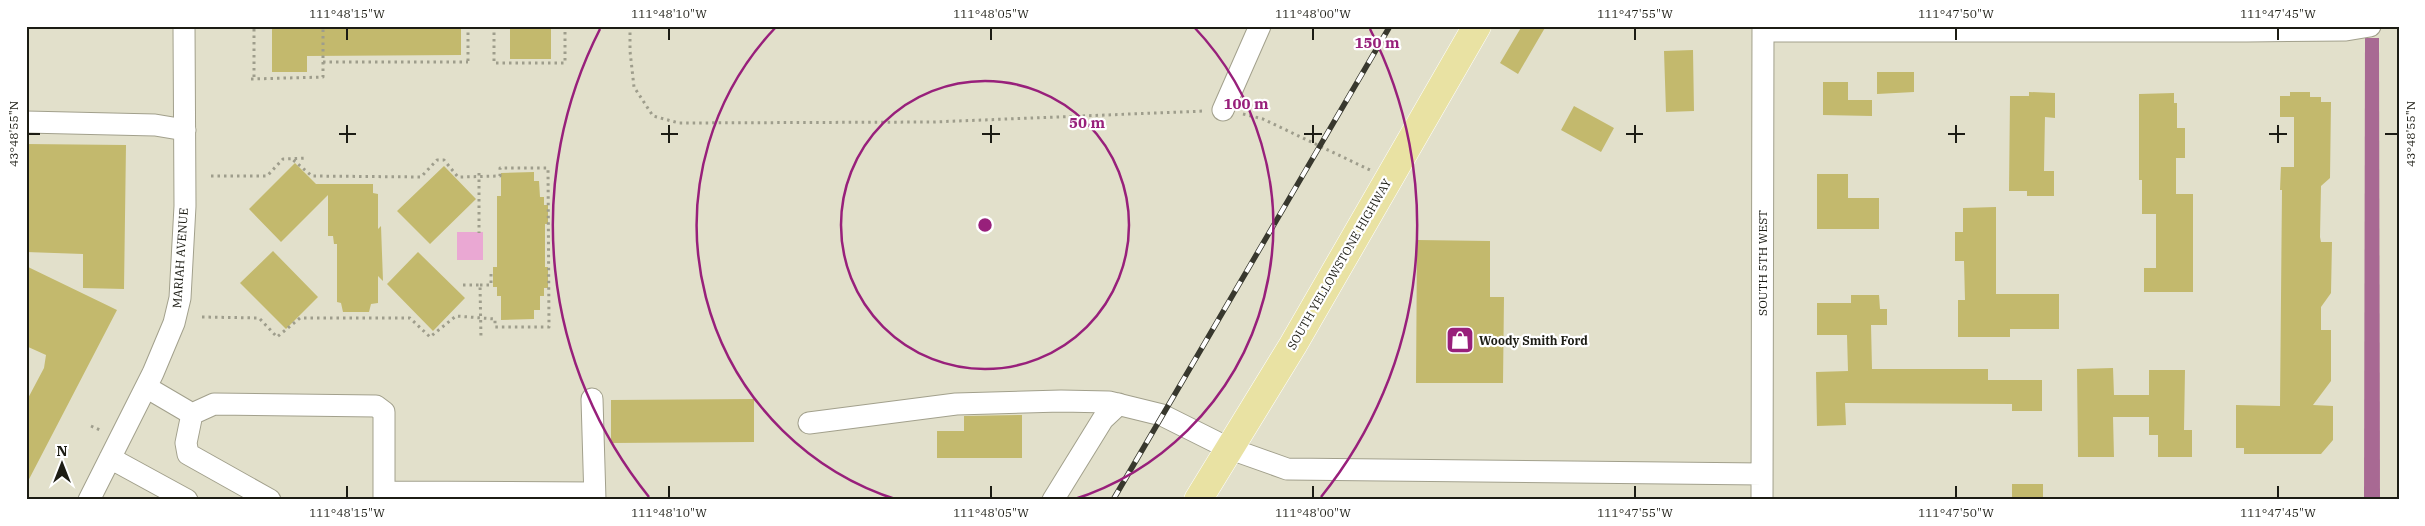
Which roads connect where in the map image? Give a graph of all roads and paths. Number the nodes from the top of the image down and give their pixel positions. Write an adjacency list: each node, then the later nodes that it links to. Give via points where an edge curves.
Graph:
1 (184, 26): 15 (street, MARIAH AVENUE)
2 (254, 26): 12 (path, via 252,78 323,77)
3 (323, 26): 12 (path)
4 (468, 26): 12 (path, via 470,62)
5 (494, 26): 6 (path, via 492,63 565,63)
6 (565, 26)
7 (630, 26): 13 (path, via 634,87 652,116 679,123 933,122)
8 (1260, 26): 13 (street)
9 (1477, 26): 20 (main road, SOUTH YELLOWSTONE HIGHWAY)
10 (2370, 26): 11 (street, via 2346,30 2248,31)
11 (1763, 28): 37 (street, SOUTH 5TH WEST)
12 (323, 62)
13 (1223, 110): 20 (path, via 1263,119)
14 (26, 122): 15 (street, via 155,125)
15 (184, 130): 28 (street, MARIAH AVENUE, via 185,206 180,298 174,322)
16 (307, 158): 17 (path)
17 (292, 159): 18 (path, via 309,175 421,177 437,160 444,160 458,177); 19 (path, via 283,159 266,176)
18 (479, 175): 21 (path); 26 (path, via 500,176 500,168 548,168 548,327 495,327 495,319)
19 (211, 176)
20 (1388, 178): 35 (main road, SOUTH YELLOWSTONE HIGHWAY, via 1293,345)
21 (479, 233)
22 (491, 272): 24 (path, via 491,285)
23 (464, 285): 24 (path)
24 (480, 285): 26 (path)
25 (202, 317): 26 (path, via 259,318 277,337 300,318 410,318 430,337 456,316)
26 (481, 318): 27 (path)
27 (481, 339)
28 (146, 387): 31 (street); 36 (street, MARIAH AVENUE)
29 (592, 399): 39 (street)
30 (1119, 404): 32 (street, via 1061,401 956,404); 35 (street, via 1162,415); 43 (street, via 1103,420)
31 (192, 414): 38 (street, via 214,404 376,406 384,412); 42 (street, via 186,442 188,454)
32 (809, 423)
33 (91, 426): 34 (path)
34 (100, 430)
35 (1228, 448): 37 (street, via 1287,469); 44 (main road, SOUTH YELLOWSTONE HIGHWAY)
36 (110, 458): 40 (street, MARIAH AVENUE); 41 (street)
37 (1762, 474): 45 (street, SOUTH 5TH WEST)
38 (384, 496): 39 (street)
39 (594, 496)
40 (88, 500)
41 (188, 500)
42 (270, 500)
43 (1052, 500)
44 (1198, 500)
45 (1762, 500)

